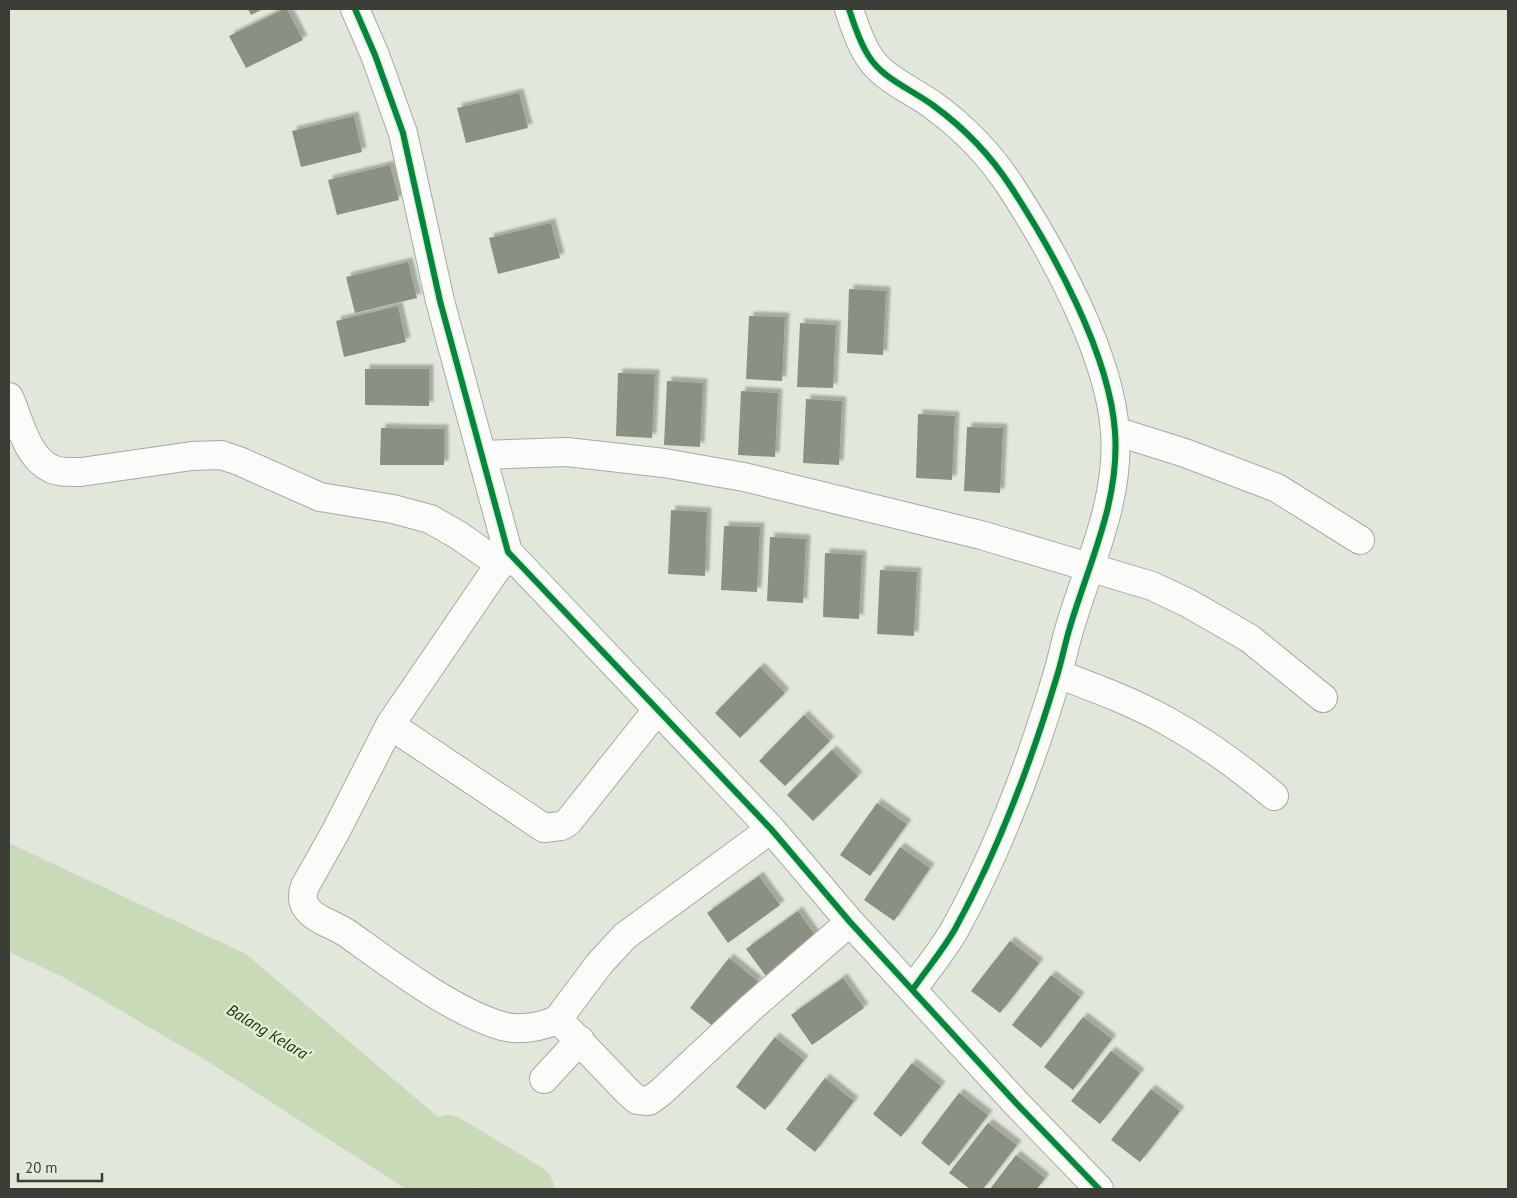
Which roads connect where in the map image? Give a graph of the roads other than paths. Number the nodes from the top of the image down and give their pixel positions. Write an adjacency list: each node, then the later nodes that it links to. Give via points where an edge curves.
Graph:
1 (355, 9): 5 (street, via 403,133 440,301)
2 (849, 9): 4 (street, via 869,57 892,79 935,106 970,137 993,160 1010,186 1044,242 1086,327 1105,378)
3 (9, 397): 7 (street, via 36,456 50,468 81,472 192,456 221,455 320,497 393,508 430,519)
4 (1115, 432): 6 (street, via 1186,453 1277,488); 8 (street, via 1114,474 1105,523)
5 (483, 455): 7 (street); 8 (street, via 567,452 664,463 744,477 981,535)
6 (1360, 540)
7 (504, 558): 11 (street); 12 (street)
8 (1091, 568): 9 (street, via 1070,626); 10 (street, via 1152,586 1214,616 1249,638)
9 (1058, 674): 13 (street, via 1168,721 1245,772); 16 (street, via 1016,800 991,858 954,932)
10 (1323, 698)
11 (658, 710): 12 (street, via 568,822 553,828 544,828); 14 (street)
12 (390, 725): 17 (street, via 305,886 302,895 304,905 312,914 345,932 436,994 478,1016 503,1027 526,1028)
13 (1274, 796)
14 (771, 829): 15 (street); 17 (street, via 625,936)
15 (850, 922): 16 (street); 18 (street, via 649,1101 637,1100)
16 (913, 989): 20 (street, via 1016,1104)
17 (558, 1019): 18 (street)
18 (580, 1040): 19 (street)
19 (544, 1080)
20 (1099, 1189)

